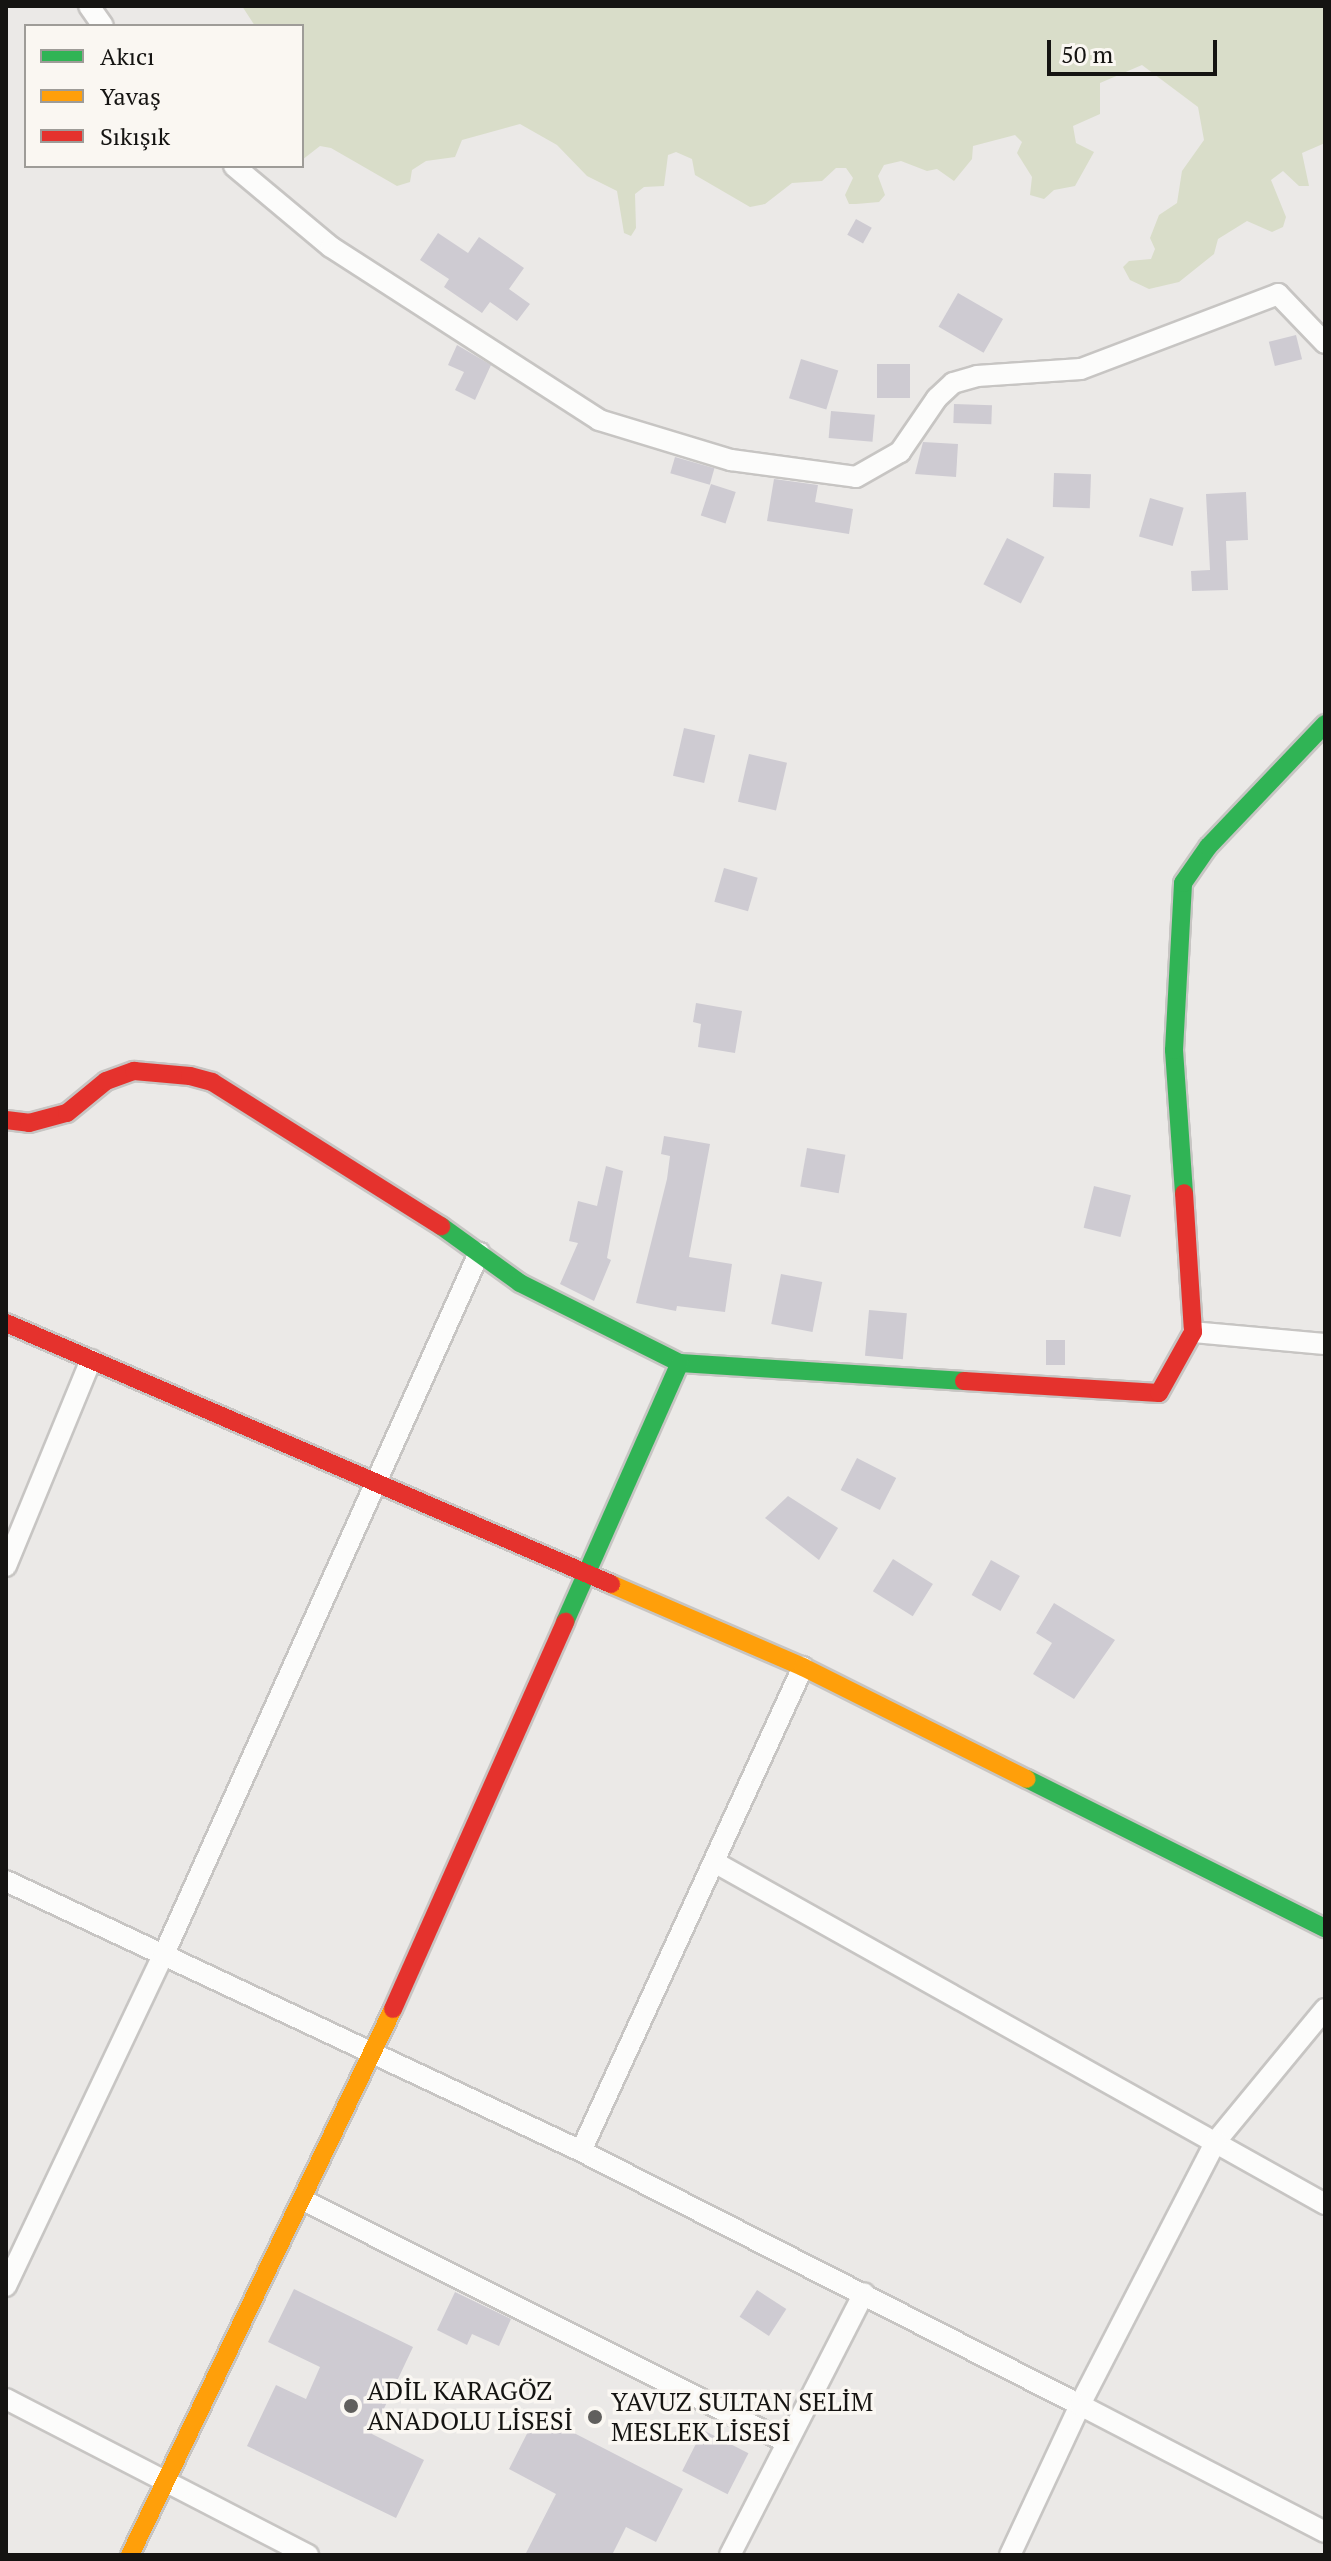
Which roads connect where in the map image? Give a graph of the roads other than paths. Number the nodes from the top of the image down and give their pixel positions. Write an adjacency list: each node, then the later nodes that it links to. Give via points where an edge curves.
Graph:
1 (89, 6): 2 (street)
2 (102, 24)
3 (236, 168): 4 (street, via 331,247 599,420 731,460 856,477 900,452 953,383 977,376 1081,369 1278,294)
4 (1325, 343)
5 (1325, 724): 9 (street, via 1208,847 1183,883 1174,1050)
6 (6, 1120): 7 (street, via 29,1123 67,1113 106,1081 134,1071 212,1082)
7 (479, 1253): 12 (street, via 520,1283); 13 (street)
8 (6, 1323): 11 (street)
9 (1193, 1332): 10 (street); 12 (street, via 1159,1393)
10 (1325, 1344)
11 (91, 1360): 13 (street); 14 (street)
12 (680, 1363): 15 (street)
13 (373, 1483): 15 (street); 20 (street)
14 (6, 1566)
15 (582, 1574): 16 (street); 22 (street)
16 (803, 1667): 17 (street); 19 (street)
17 (716, 1863): 23 (street); 24 (street)
18 (6, 1881): 20 (street)
19 (1325, 1928)
20 (164, 1954): 22 (street); 27 (street)
21 (1325, 2009): 23 (street)
22 (373, 2053): 24 (street); 25 (street)
23 (1216, 2141): 26 (street); 30 (street)
24 (581, 2151): 28 (street)
25 (305, 2201): 31 (street); 32 (street)
26 (1325, 2204)
27 (6, 2286)
28 (864, 2293): 30 (street); 31 (street)
29 (6, 2399): 32 (street)
30 (1080, 2405): 33 (street); 37 (street)
31 (786, 2442): 36 (street)
32 (167, 2486): 34 (street); 35 (street)
33 (1325, 2532)
34 (130, 2555)
35 (308, 2555)
36 (730, 2555)
37 (1010, 2555)

